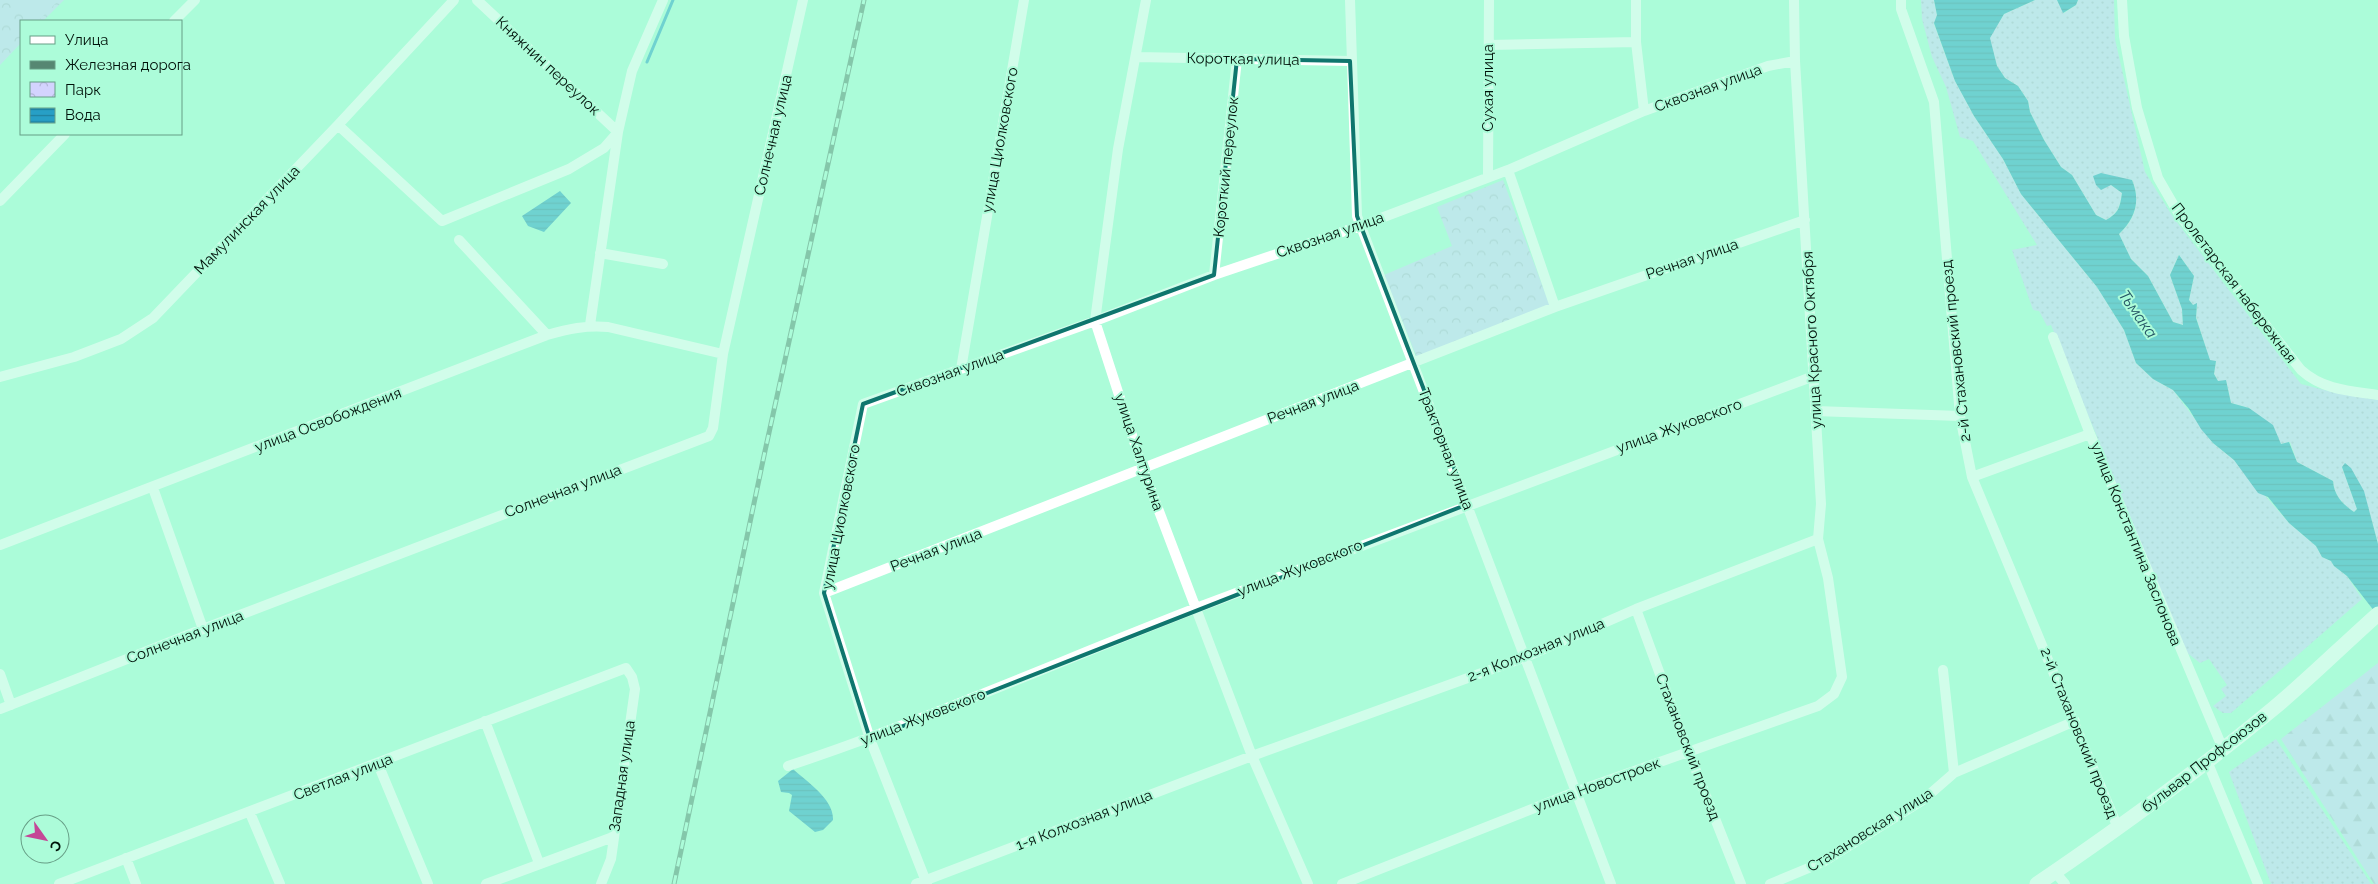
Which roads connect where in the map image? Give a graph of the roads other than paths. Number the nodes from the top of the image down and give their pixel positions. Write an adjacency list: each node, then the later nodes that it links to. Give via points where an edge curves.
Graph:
1 (195, 0): 14 (street)
2 (454, 0): 22 (street, Мамулинская улица)
3 (477, 0): 23 (street, Княжнин переулок)
4 (663, 0): 23 (street, via 632,71)
5 (803, 0): 39 (street, Солнечная улица)
6 (1024, 0): 41 (street, улица Циолковского)
7 (1146, 0): 17 (street, улица Халтурина)
8 (1350, 0): 19 (street, Тракторная улица)
9 (1489, 0): 16 (street, Сухая улица)
10 (1636, 0): 15 (street)
11 (1794, 0): 20 (street, улица Красного Октября)
12 (1901, 0): 47 (street, 2-й Стахановский проезд, via 1901,9 1934,102)
13 (2122, 0): 44 (street, Пролетарская набережная, via 2124,36 2137,108 2158,178 2180,216 2301,370 2332,388)
14 (175, 20)
15 (1636, 42): 16 (street); 21 (street)
16 (1488, 45): 26 (street, Сухая улица)
17 (1136, 57): 18 (street, Короткая улица); 35 (street, улица Халтурина, via 1118,149)
18 (1237, 59): 19 (street, Короткая улица); 33 (street, Короткий переулок)
19 (1350, 60): 29 (street, Тракторная улица, via 1356,216)
20 (1795, 61): 21 (street, Сквозная улица, via 1768,66); 28 (street, улица Красного Октября)
21 (1644, 112): 25 (street, Сквозная улица)
22 (338, 125): 23 (street, via 442,220 569,169 604,148); 43 (street, Мамулинская улица, via 153,318 121,339 74,357)
23 (618, 132): 31 (street)
24 (64, 135): 27 (street)
25 (1508, 170): 26 (street, Сквозная улица); 34 (street)
26 (1488, 176): 29 (street, Сквозная улица)
27 (0, 201)
28 (1805, 220): 34 (street, Речная улица); 42 (street, улица Красного Октября)
29 (1360, 226): 33 (street, Сквозная улица); 40 (street, Тракторная улица)
30 (459, 240): 37 (street)
31 (600, 253): 32 (street); 36 (street)
32 (663, 264)
33 (1214, 275): 35 (street, Сквозная улица)
34 (1555, 307): 40 (street, Речная улица)
35 (1095, 321): 41 (street, Сквозная улица); 49 (street, улица Халтурина)
36 (590, 325): 37 (street, улица Освобождения); 39 (street)
37 (547, 335): 51 (street, улица Освобождения)
38 (2053, 337): 48 (street, улица Константина Заслонова)
39 (723, 354): 59 (street, Солнечная улица, via 714,428 709,436)
40 (1412, 364): 49 (street, Речная улица); 52 (street, Тракторная улица)
41 (961, 369): 45 (street, Сквозная улица)
42 (1814, 376): 46 (street, улица Красного Октября); 52 (street, улица Жуковского)
43 (0, 377)
44 (2378, 395)
45 (863, 404): 55 (street, улица Циолковского)
46 (1815, 411): 47 (street); 53 (street, улица Красного Октября, via 1821,504)
47 (1960, 416): 50 (street, 2-й Стахановский проезд)
48 (2090, 434): 50 (street); 70 (street, улица Константина Заслонова)
49 (1142, 469): 55 (street, Речная улица); 56 (street, улица Халтурина)
50 (1972, 477): 68 (street, 2-й Стахановский проезд)
51 (153, 488): 54 (street, улица Освобождения); 59 (street)
52 (1468, 504): 56 (street, улица Жуковского); 60 (street, Тракторная улица)
53 (1818, 539): 57 (street, 2-я Колхозная улица); 64 (street, улица Красного Октября, via 1828,578)
54 (0, 545)
55 (824, 593): 69 (street, улица Циолковского)
56 (1196, 608): 69 (street, улица Жуковского); 72 (street, улица Халтурина)
57 (1636, 609): 60 (street, 2-я Колхозная улица); 71 (street, Стахановский проезд)
58 (2378, 614): 70 (main road, бульвар Профсоюзов)
59 (203, 629): 65 (street, Солнечная улица)
60 (1526, 657): 72 (street, 2-я Колхозная улица); 77 (street, Тракторная улица)
61 (626, 668): 67 (street, Светлая улица); 80 (street, Западная улица, via 635,689)
62 (1943, 670): 76 (street)
63 (0, 674): 65 (street)
64 (1842, 677): 71 (street, улица Новостроек, via 1834,694 1818,706)
65 (11, 705): 66 (street, Солнечная улица)
66 (0, 709)
67 (485, 721): 74 (street, Светлая улица); 82 (street)
68 (2075, 721): 76 (street, Стахановская улица); 79 (street, 2-й Стахановский проезд)
69 (870, 739): 75 (street, улица Жуковского); 84 (street, улица Циолковского)
70 (2223, 749): 73 (main road, бульвар Профсоюзов)
71 (1689, 753): 77 (street, улица Новостроек); 94 (street, Стахановский проезд)
72 (1252, 756): 84 (street, 1-я Колхозная улица); 91 (street, улица Халтурина)
73 (2207, 761): 79 (main road, бульвар Профсоюзов); 98 (street)
74 (378, 764): 78 (street, Светлая улица); 88 (street)
75 (788, 766)
76 (1954, 773): 95 (street, Стахановская улица, via 1923,800 1823,862)
77 (1575, 792): 92 (street, улица Новостроек); 93 (street, Тракторная улица)
78 (250, 812): 81 (street, Светлая улица); 87 (street)
79 (2118, 828): 83 (main road, бульвар Профсоюзов)
80 (613, 837): 82 (street); 90 (street, Западная улица, via 611,859)
81 (126, 858): 85 (street, Светлая улица); 86 (street)
82 (539, 863): 89 (street)
83 (2055, 872): 96 (main road, бульвар Профсоюзов); 97 (street)
84 (923, 883)
85 (59, 884)
86 (136, 884)
87 (280, 884)
88 (428, 884)
89 (486, 884)
90 (601, 884)
91 (1308, 884)
92 (1342, 884)
93 (1611, 884)
94 (1741, 884)
95 (1770, 884)
96 (2037, 884)
97 (2064, 884)
98 (2258, 884)

